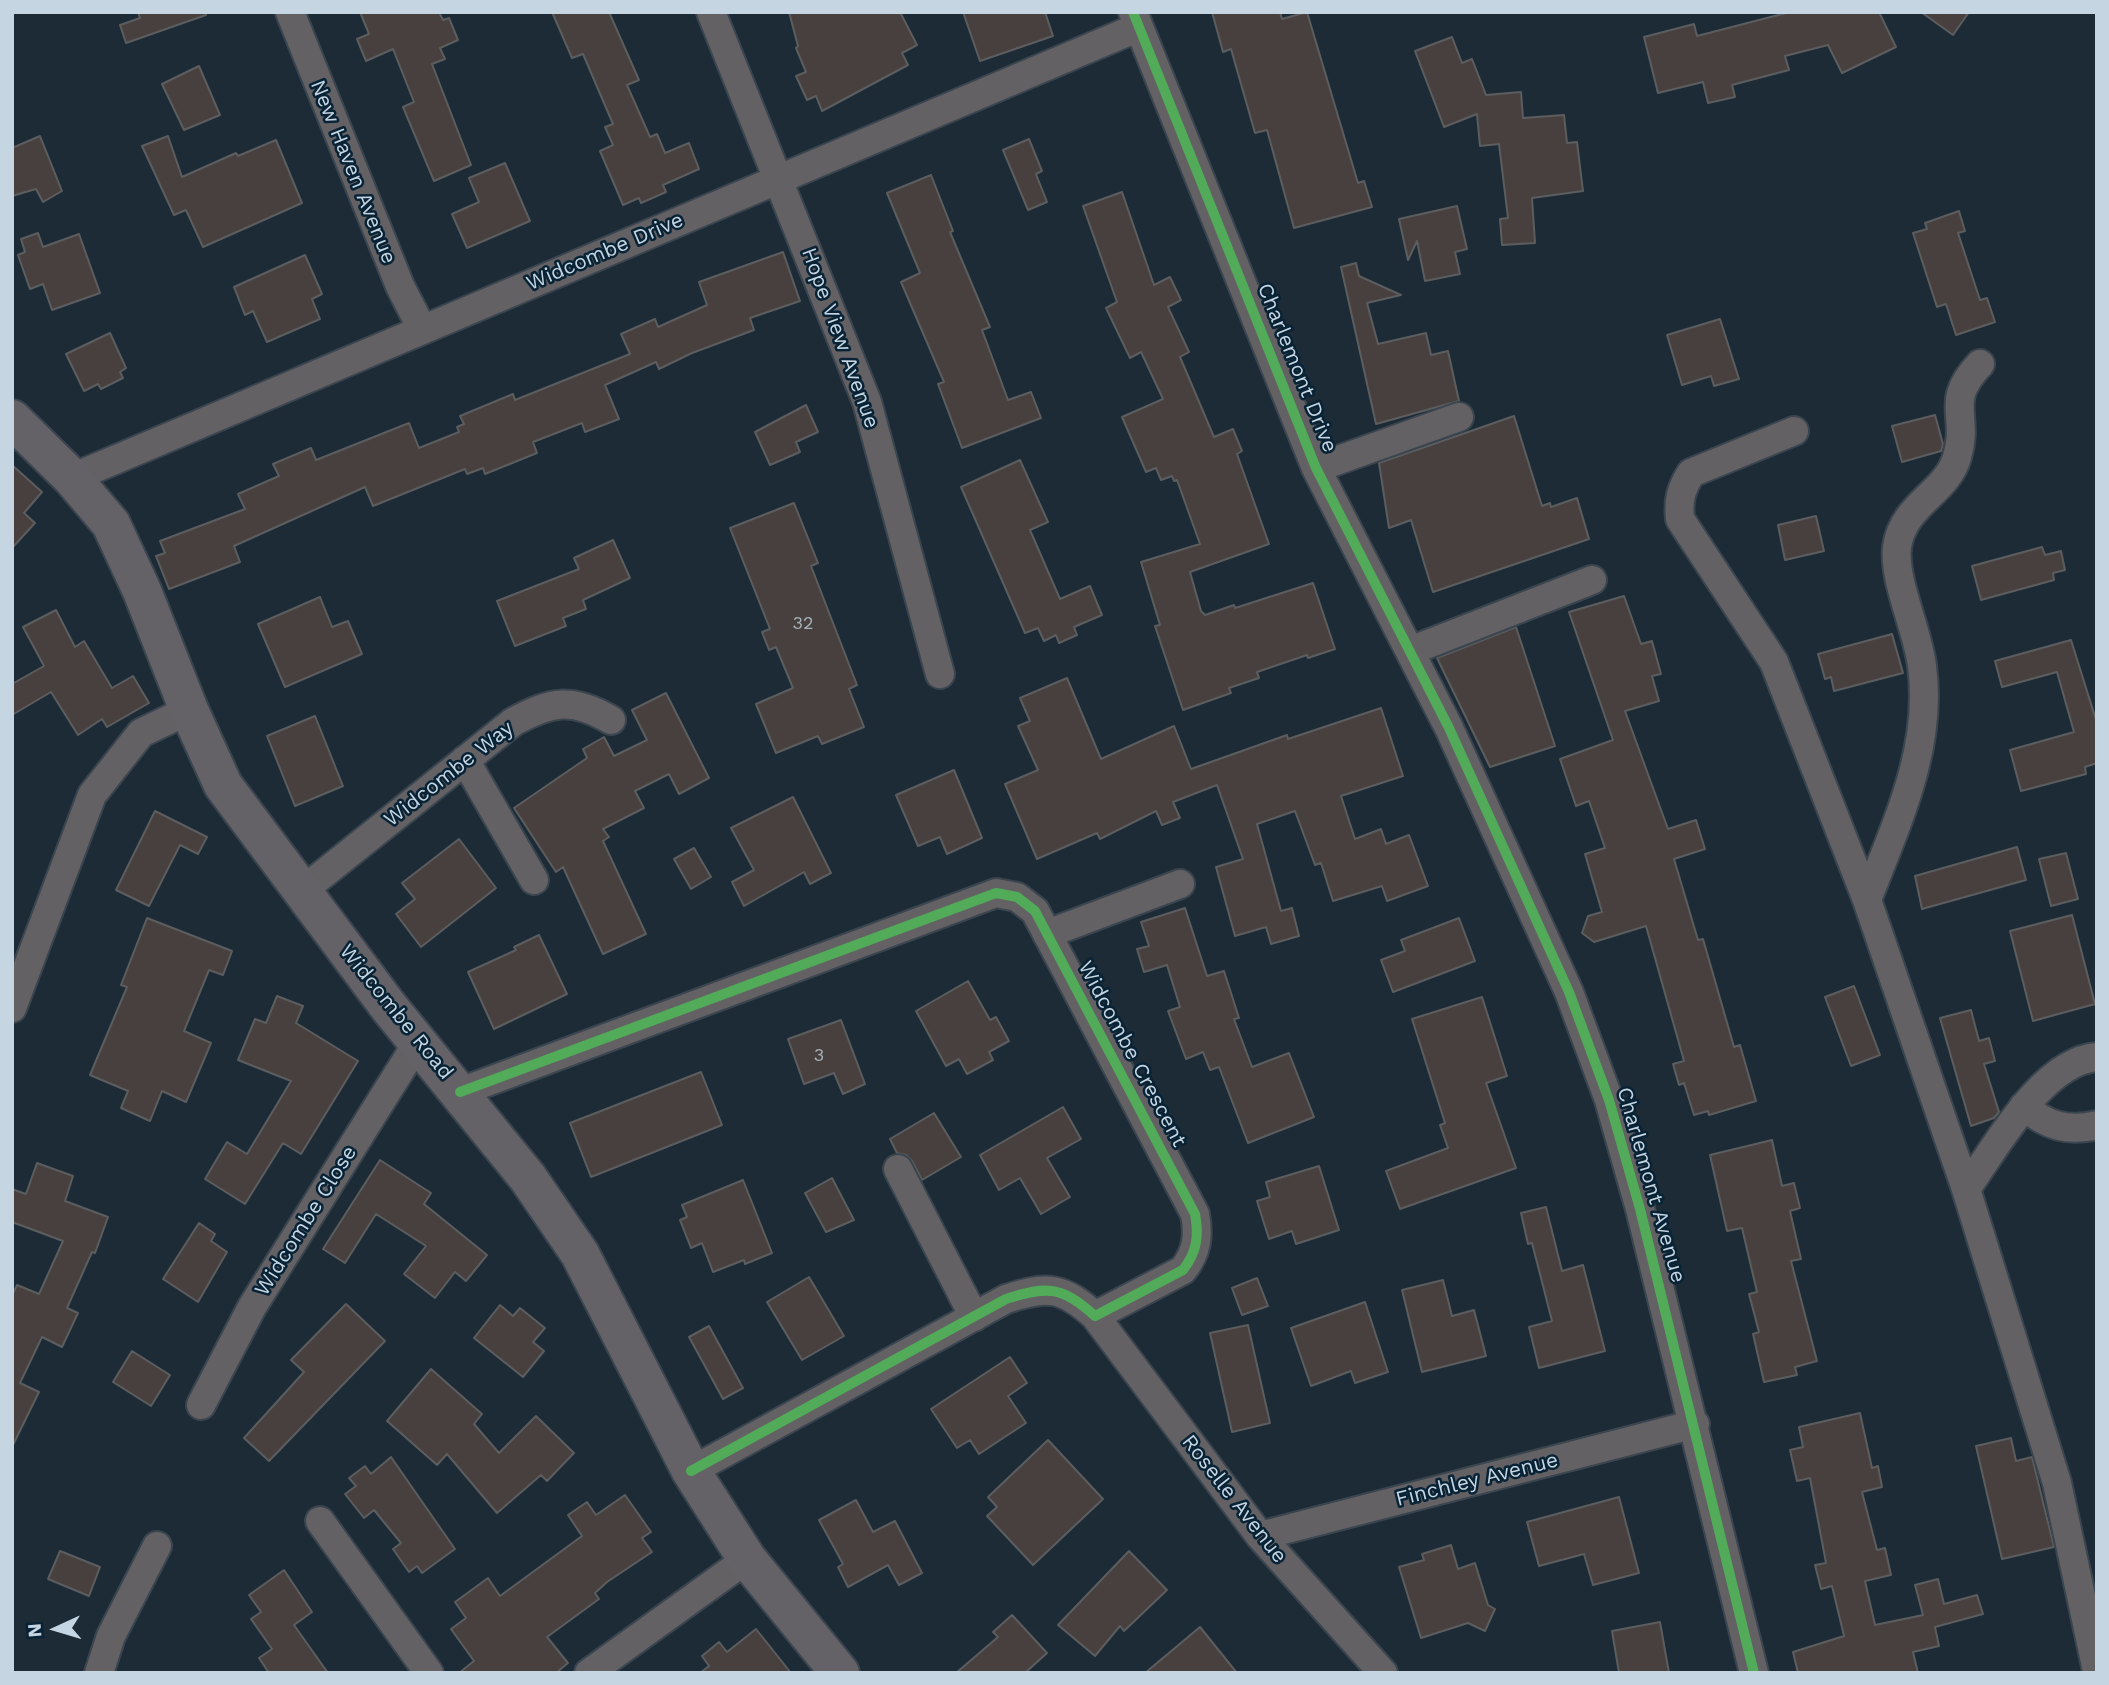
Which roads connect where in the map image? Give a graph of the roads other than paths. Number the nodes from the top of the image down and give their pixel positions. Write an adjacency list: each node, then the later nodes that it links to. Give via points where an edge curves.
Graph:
1 (290, 12): 5 (street, New Haven Avenue, via 400,286)
2 (711, 12): 4 (street, Hope View Avenue)
3 (1136, 20): 4 (street, Widcombe Drive); 10 (street, Charlemont Drive)
4 (780, 179): 5 (street, Widcombe Drive); 14 (street, Hope View Avenue, via 867,402)
5 (422, 329): 11 (street, Widcombe Drive)
6 (1980, 364): 22 (street, via 1959,391 1961,446 1955,464 1909,515 1900,533 1898,571 1922,662 1926,702 1912,781)
7 (1459, 417): 10 (street)
8 (12, 419): 11 (street, Widcombe Road)
9 (1794, 431): 22 (street, via 1691,473 1678,502 1680,519 1774,663)
10 (1316, 468): 13 (street, Charlemont Drive)
11 (72, 478): 15 (street, Widcombe Road, via 111,524)
12 (1591, 580): 13 (street)
13 (1410, 651): 17 (street, Charlemont Drive)
14 (940, 674)
15 (189, 710): 21 (street, Widcombe Road, via 223,785); 24 (street, via 141,733 92,795)
16 (611, 720): 18 (street, Widcombe Way, via 587,706 548,706 513,722)
17 (1449, 728): 35 (street, Charlemont Avenue, via 1569,992 1609,1100)
18 (465, 760): 19 (street); 21 (street, Widcombe Way)
19 (534, 880)
20 (1180, 884): 23 (street)
21 (302, 891): 25 (street, Widcombe Road)
22 (1867, 900): 31 (street)
23 (1047, 934): 27 (street, Widcombe Crescent, via 1035,911 1017,897 996,893); 32 (street, Widcombe Crescent, via 1195,1214 1198,1229 1192,1259 1183,1270)
24 (14, 997)
25 (418, 1042): 27 (street, Widcombe Road); 34 (street, Widcombe Close, via 252,1307)
26 (2097, 1057): 28 (street, via 2061,1072)
27 (460, 1091): 36 (street, Widcombe Road, via 580,1254)
28 (2024, 1107): 29 (street, via 2053,1125); 31 (street)
29 (2097, 1125)
30 (898, 1169): 33 (street)
31 (1966, 1189): 41 (street, via 2057,1483)
32 (1096, 1316): 33 (street, via 1073,1296 1049,1290 1006,1299); 38 (street, Roselle Avenue)
33 (974, 1317): 36 (street)
34 (201, 1405)
35 (1695, 1424): 38 (street, Finchley Avenue); 47 (street, Charlemont Avenue)
36 (691, 1471): 40 (street, Widcombe Road)
37 (320, 1521): 43 (street)
38 (1260, 1536): 46 (street, Roselle Avenue)
39 (157, 1546): 42 (street, via 111,1636)
40 (747, 1559): 44 (street); 45 (street, Widcombe Road)
41 (2097, 1671)
42 (99, 1673)
43 (429, 1673)
44 (589, 1673)
45 (840, 1673)
46 (1383, 1673)
47 (1754, 1673)

